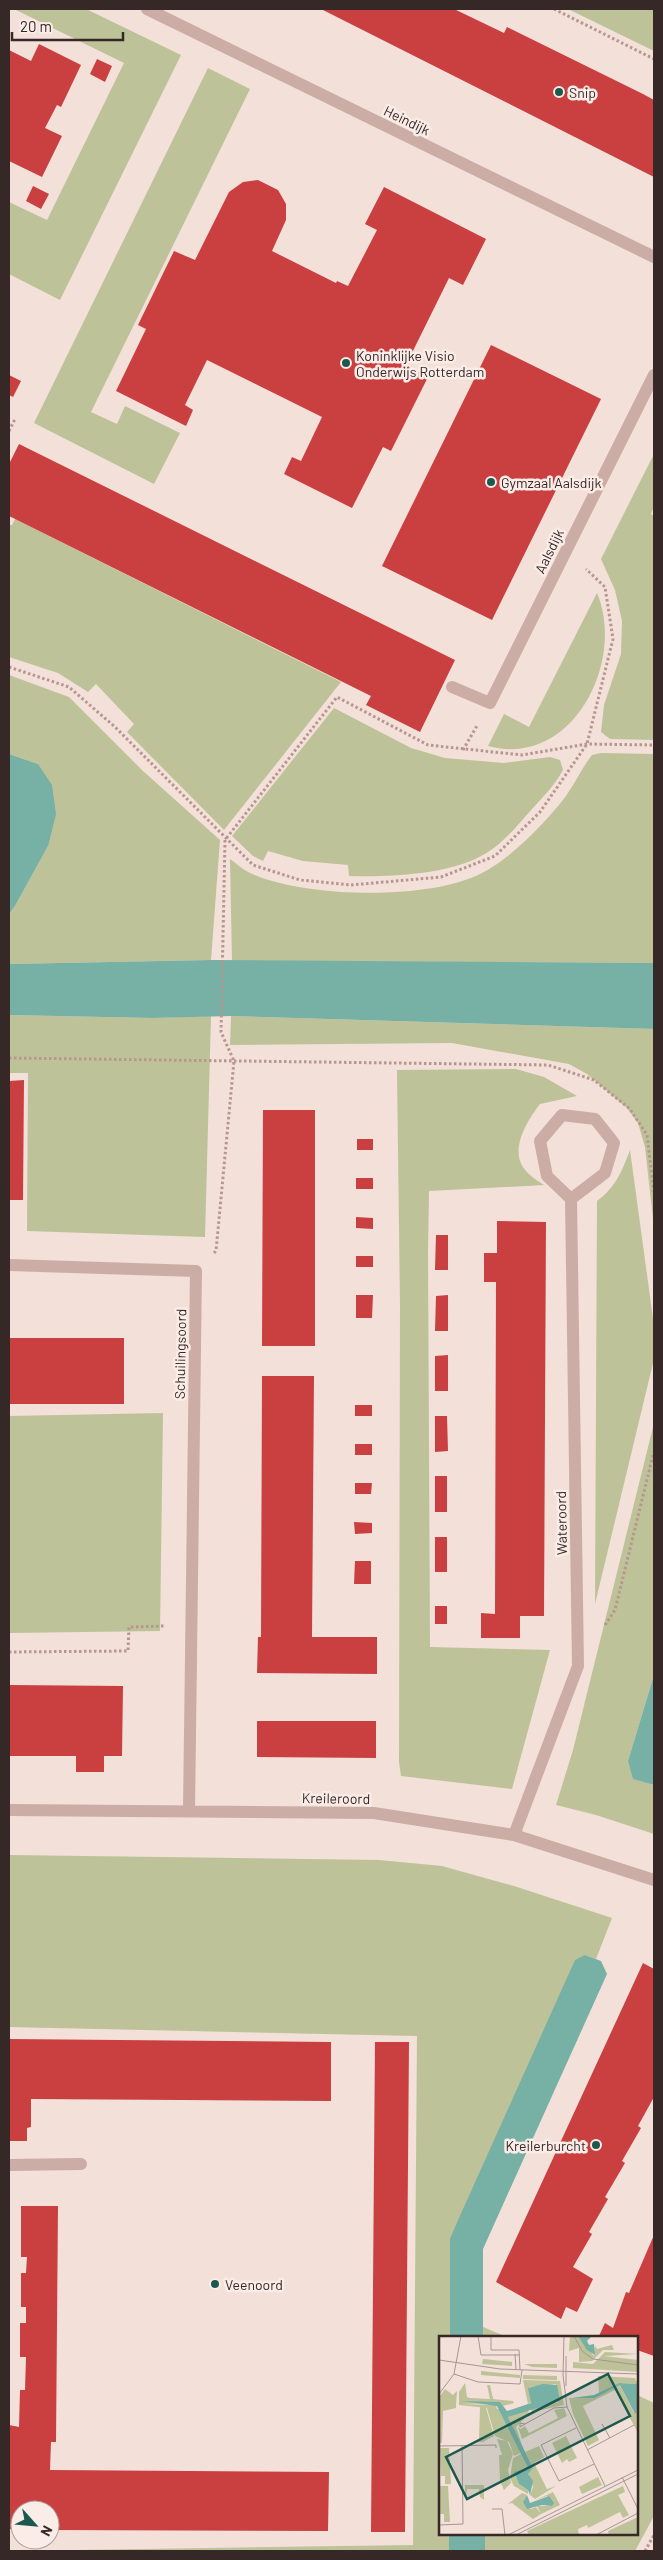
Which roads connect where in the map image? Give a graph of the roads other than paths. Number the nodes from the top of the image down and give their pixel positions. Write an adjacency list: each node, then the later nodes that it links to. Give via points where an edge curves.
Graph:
1 (148, 9): 2 (street, Heindijk)
2 (654, 257)
3 (654, 375): 4 (street, Aalsdijk, via 490,703)
4 (452, 687)
5 (571, 1200): 5 (street, via 547,1176 540,1141 562,1115 594,1119 614,1144 605,1173); 9 (street, Wateroord, via 578,1666)
6 (9, 1265): 8 (street, Schuilingsoord, via 196,1271)
7 (9, 1810): 8 (street, Kreileroord)
8 (189, 1811): 9 (street, Kreileroord, via 374,1813)
9 (514, 1835): 10 (street, Kreileroord)
10 (654, 1880)
11 (81, 2164): 12 (street)
12 (9, 2165)

